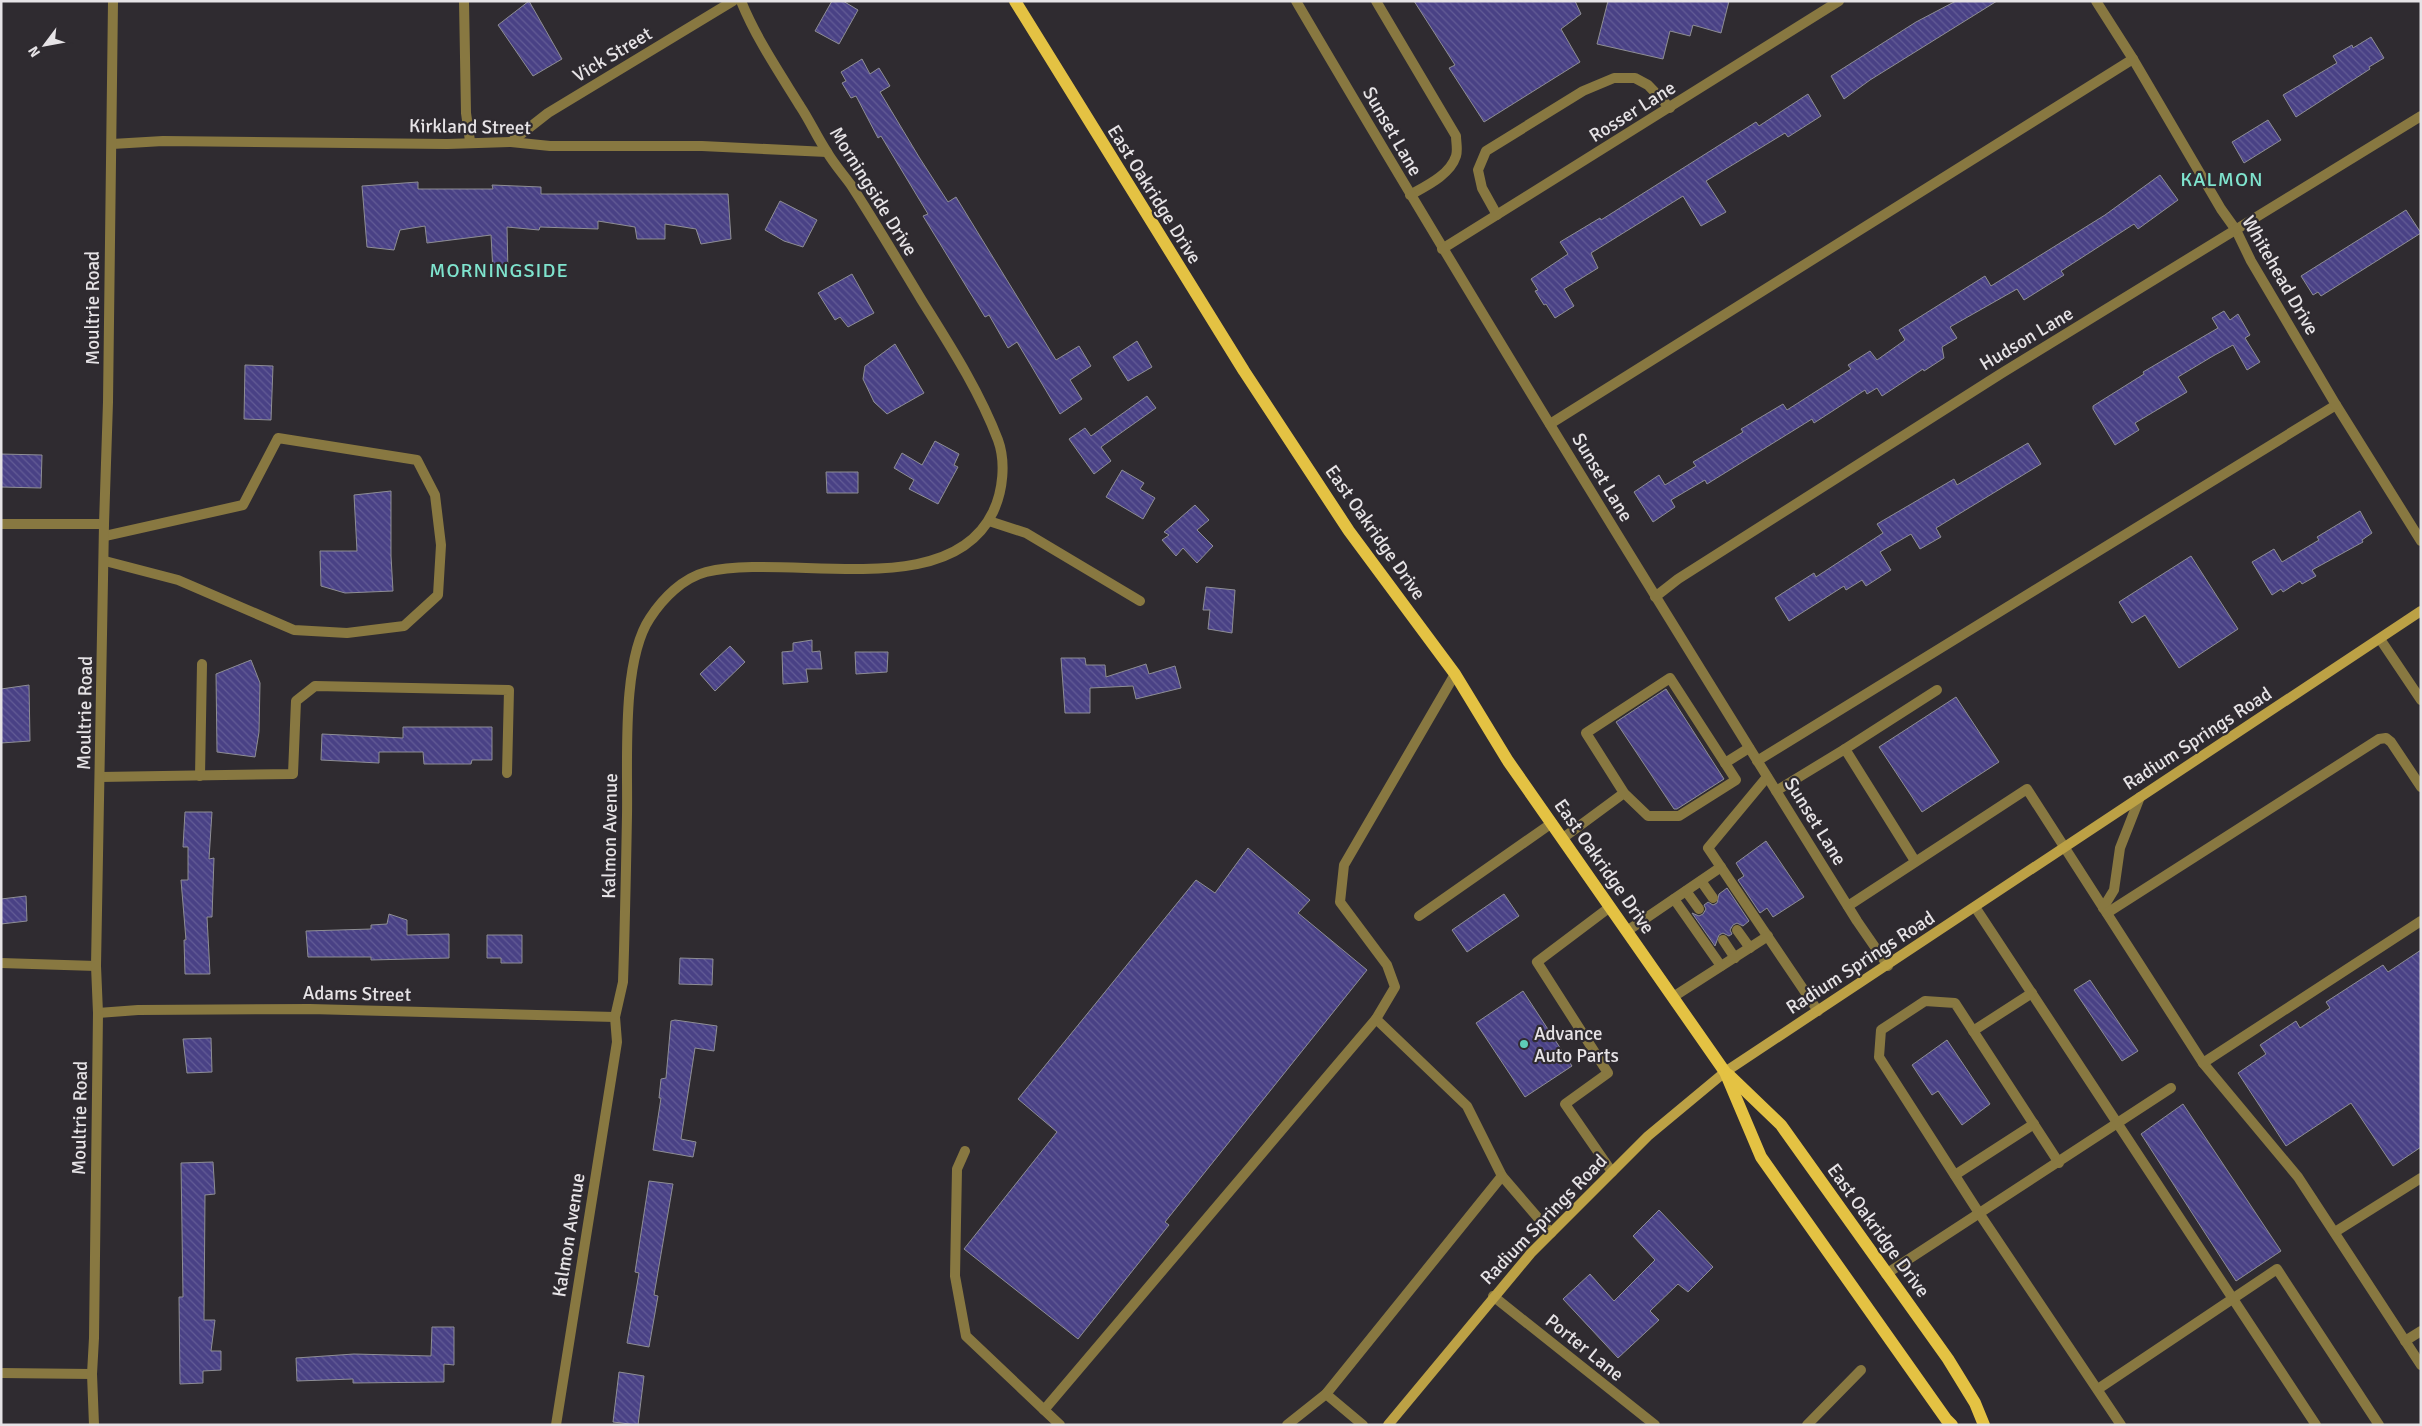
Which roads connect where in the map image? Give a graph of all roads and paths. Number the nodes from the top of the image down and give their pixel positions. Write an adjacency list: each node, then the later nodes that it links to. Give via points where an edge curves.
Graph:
1 (113, 1): 15 (street, Moultrie Road)
2 (464, 1): 13 (street, via 466,113)
3 (733, 1): 14 (street, Vick Street, via 548,113)
4 (740, 1): 16 (street, Morningside Drive, via 751,26)
5 (1015, 1): 35 (main road, East Oakridge Drive, via 1244,372 1349,531)
6 (1296, 1): 17 (street, Sunset Lane)
7 (1376, 1): 17 (street, via 1456,136 1456,156 1447,170)
8 (1840, 1): 11 (street, Rosser Lane)
9 (2096, 1): 10 (street, Whitehead Drive)
10 (2133, 59): 19 (street, Whitehead Drive); 23 (street)
11 (1670, 108): 18 (street, Rosser Lane); 18 (street, via 1648,85 1635,78 1614,78 1583,91 1550,111 1486,151 1478,170 1482,188)
12 (2421, 116): 19 (street, Hudson Lane)
13 (470, 141): 14 (street, Kirkland Street); 15 (street, Kirkland Street, via 447,144 163,141)
14 (511, 142): 16 (street, Kirkland Street, via 550,146 702,146)
15 (112, 144): 26 (street, Moultrie Road)
16 (827, 152): 21 (street, Morningside Drive, via 849,182 958,359)
17 (1410, 195): 20 (street, Sunset Lane)
18 (1497, 215): 20 (street, Rosser Lane)
19 (2236, 230): 22 (street, Whitehead Drive); 30 (street, Hudson Lane, via 1994,378 1678,579)
20 (1442, 249): 23 (street, Sunset Lane)
21 (978, 400): 24 (street, Kalmon Avenue, via 999,442 1002,460 1002,485)
22 (2336, 406): 28 (street, Whitehead Drive); 40 (street)
23 (1550, 424): 30 (street, Sunset Lane)
24 (989, 521): 31 (street, via 1026,533); 80 (street, Kalmon Avenue, via 971,542 931,562 890,569 736,567 698,575 679,586 648,620 637,642 628,711 623,982)
25 (1, 524): 26 (street)
26 (104, 524): 27 (street, Moultrie Road)
27 (105, 536): 29 (street, Moultrie Road); 29 (street, via 243,505 278,438 417,460 435,495 441,545 438,595 404,626 347,633 294,630 178,580)
28 (2421, 540)
29 (105, 562): 44 (street, Moultrie Road)
30 (1655, 597): 38 (street, Sunset Lane)
31 (1140, 601)
32 (2421, 611): 33 (main road, Radium Springs Road)
33 (2380, 639): 37 (street); 49 (main road, Radium Springs Road)
34 (202, 664): 43 (street)
35 (1455, 674): 50 (main road, East Oakridge Drive, via 1508,761); 81 (street, via 1344,865 1340,902 1387,965 1395,987)
36 (1937, 690): 39 (street)
37 (2421, 700)
38 (1749, 748): 40 (street, Sunset Lane); 41 (street)
39 (1846, 749): 47 (street); 53 (street)
40 (1757, 762): 45 (street, Sunset Lane)
41 (1725, 763): 48 (street, via 1736,780 1679,816 1648,816); 48 (street, via 1670,678 1586,733)
42 (507, 773): 43 (street, via 509,690 315,686 296,701 293,774)
43 (200, 776): 44 (street)
44 (100, 777): 73 (street, Moultrie Road)
45 (1767, 777): 47 (street, Sunset Lane); 54 (street, via 1708,848)
46 (2421, 787): 63 (street, via 2391,742 2386,738 2379,739)
47 (1776, 791): 59 (street, Sunset Lane)
48 (1624, 793): 51 (street)
49 (2140, 797): 52 (main road, Radium Springs Road); 63 (street, via 2120,848 2114,890)
50 (1552, 823): 51 (main road, East Oakridge Drive); 64 (street)
51 (1563, 838): 60 (main road, East Oakridge Drive)
52 (2064, 847): 53 (street, via 2027,789); 61 (main road, Radium Springs Road); 63 (street)
53 (1916, 861): 59 (street)
54 (1721, 867): 55 (street); 68 (street)
55 (1701, 881): 56 (street); 57 (street)
56 (1686, 891): 58 (street); 62 (street)
57 (1713, 898)
58 (1674, 899): 67 (street); 74 (street)
59 (1848, 906): 75 (street, Sunset Lane)
60 (1610, 907): 67 (main road, East Oakridge Drive); 90 (street, via 1537,962 1608,1073 1565,1104)
61 (1975, 907): 75 (main road, Radium Springs Road); 76 (street)
62 (1699, 909)
63 (2105, 911): 83 (street)
64 (1419, 916)
65 (2421, 921): 83 (street)
66 (1737, 930): 70 (street)
67 (1627, 931): 77 (main road, East Oakridge Drive)
68 (1768, 936): 70 (street); 78 (street)
69 (1723, 940): 71 (street)
70 (1750, 948): 71 (street)
71 (1735, 958): 74 (street)
72 (1, 962): 73 (street)
73 (96, 966): 79 (street, Moultrie Road)
74 (1721, 966): 77 (street)
75 (1888, 966): 78 (main road, Radium Springs Road)
76 (2032, 993): 82 (street); 86 (street)
77 (1673, 997): 84 (main road, East Oakridge Drive)
78 (1818, 1011): 84 (main road, Radium Springs Road)
79 (98, 1013): 80 (street, Adams Street, via 310,1010); 105 (street, Moultrie Road)
80 (615, 1018): 110 (street, Kalmon Avenue, via 617,1042 609,1104 582,1252)
81 (1376, 1019): 92 (street, via 1467,1106); 108 (street)
82 (1973, 1031): 87 (street); 91 (street, via 1955,1003 1926,1001 1882,1030 1879,1057)
83 (2203, 1063): 96 (street, via 2298,1177)
84 (1725, 1072): 90 (main road, Radium Springs Road, via 1648,1136); 97 (main road, East Oakridge Drive, via 1781,1125); 117 (main road, East Oakridge Drive, via 1761,1157)
85 (2171, 1088): 86 (street)
86 (2117, 1123): 89 (street); 99 (street)
87 (2034, 1124): 89 (street); 91 (street)
88 (965, 1152): 108 (street, via 957,1169 955,1276 966,1336)
89 (2058, 1163): 94 (street)
90 (1612, 1172): 95 (main road, Radium Springs Road)
91 (1955, 1175): 94 (street)
92 (1502, 1176): 95 (street); 107 (street)
93 (2421, 1178): 96 (street)
94 (1980, 1213): 97 (street); 106 (street)
95 (1551, 1232): 98 (main road, Radium Springs Road)
96 (2334, 1232): 101 (street)
97 (1886, 1274): 118 (main road, East Oakridge Drive, via 1948,1359 1975,1403)
98 (1493, 1296): 114 (main road, Radium Springs Road); 115 (street, Porter Lane)
99 (2233, 1299): 106 (street); 120 (street); 121 (street, via 2277,1269)
100 (2421, 1331): 101 (street)
101 (2405, 1341): 102 (street)
102 (2421, 1364)
103 (1861, 1370): 116 (street)
104 (1, 1373): 105 (street)
105 (92, 1374): 109 (street, Moultrie Road)
106 (2098, 1389): 119 (street)
107 (1326, 1394): 112 (street); 113 (street)
108 (1044, 1410): 111 (street)
109 (94, 1425)
110 (556, 1425)
111 (1060, 1425)
112 (1287, 1425)
113 (1363, 1425)
114 (1388, 1425)
115 (1654, 1425)
116 (1807, 1425)
117 (1952, 1425)
118 (1984, 1425)
119 (2122, 1425)
120 (2316, 1425)
121 (2379, 1425)

